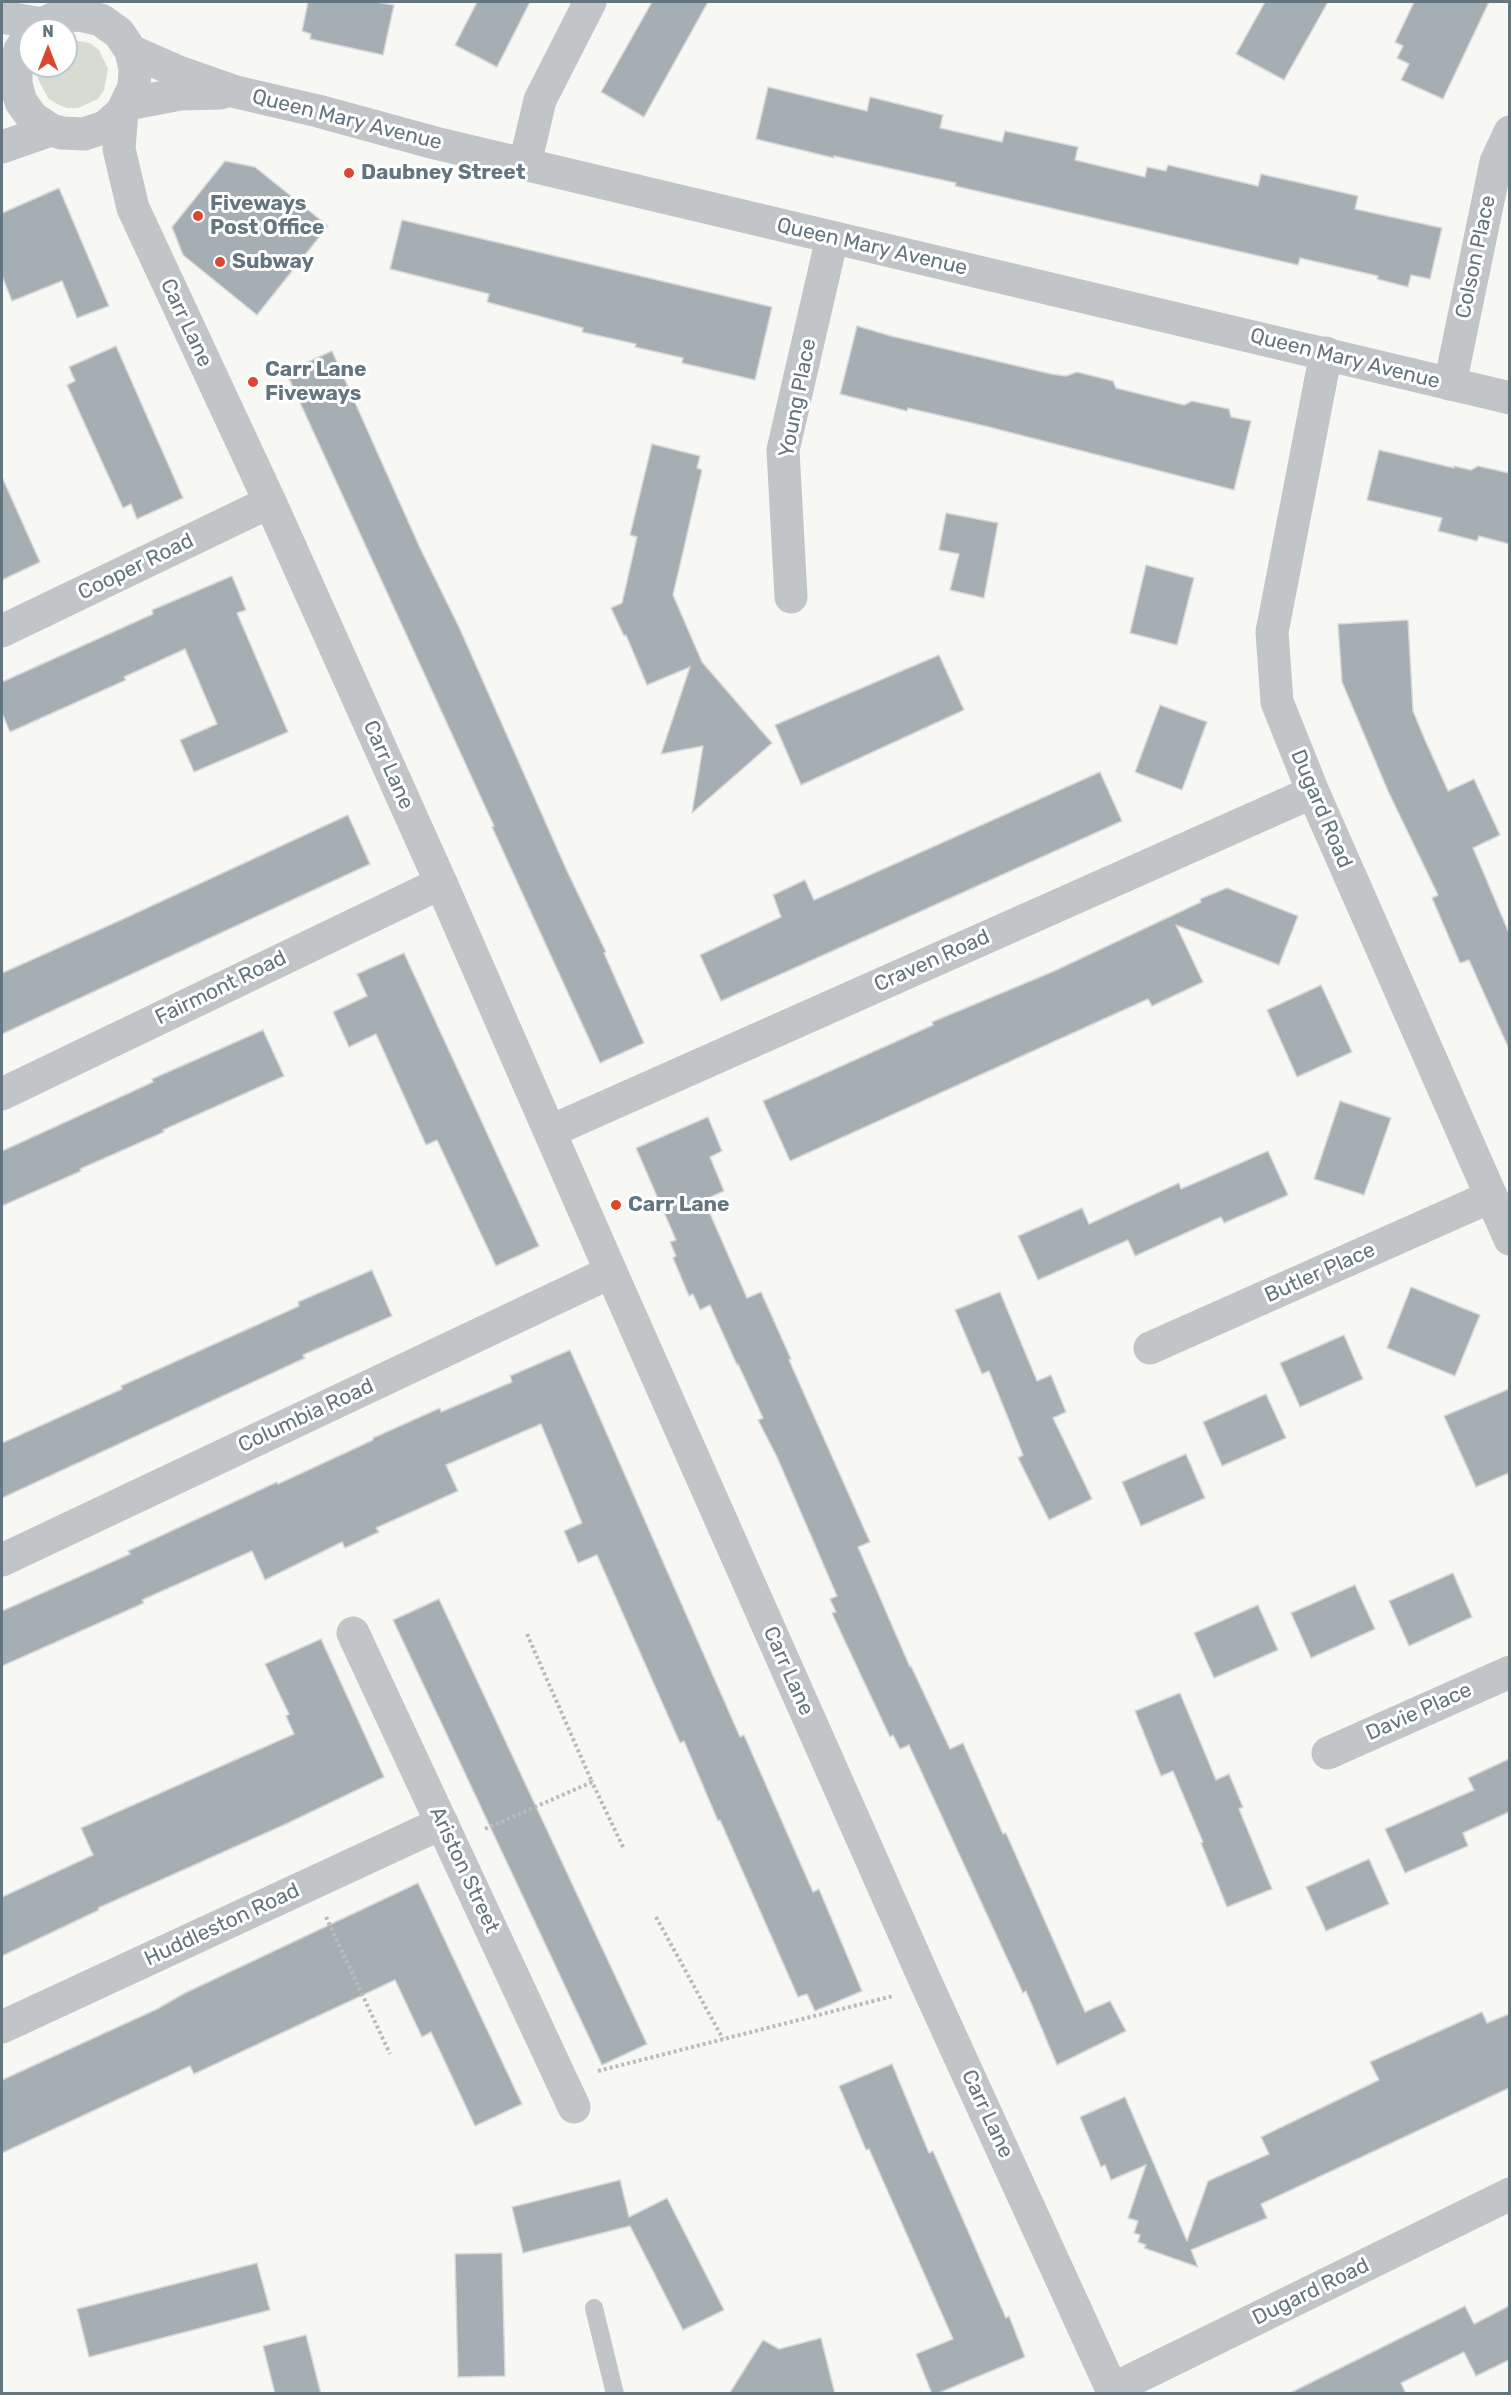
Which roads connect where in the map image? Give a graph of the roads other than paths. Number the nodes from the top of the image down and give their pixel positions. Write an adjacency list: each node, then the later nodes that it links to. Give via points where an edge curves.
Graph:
1 (590, 2): 14 (street, via 540,100)
2 (2, 17): 4 (street)
3 (65, 18): 5 (street, via 79,15)
4 (18, 19)
5 (121, 28): 7 (street, Queen Mary Avenue); 9 (street, via 135,69 134,87)
6 (9, 54): 8 (street)
7 (236, 92): 9 (street, Queen Mary Avenue, via 180,94); 14 (street, Queen Mary Avenue)
8 (21, 102): 10 (street, via 32,117); 12 (street)
9 (125, 108): 10 (street, via 105,127 84,134); 15 (street, Carr Lane, via 119,149)
10 (56, 132): 13 (street); 15 (street, Carr Lane, via 96,157)
11 (1509, 132): 18 (street, Colson Place, via 1496,162)
12 (2, 137)
13 (2, 147)
14 (525, 164): 16 (street, Queen Mary Avenue)
15 (128, 190): 20 (street, Carr Lane)
16 (832, 238): 17 (street, Queen Mary Avenue); 21 (street, Young Place, via 783,450)
17 (1326, 353): 18 (street, Queen Mary Avenue); 23 (street, Dugard Road, via 1272,632 1277,702)
18 (1450, 384): 19 (street, Queen Mary Avenue)
19 (1509, 398)
20 (270, 502): 22 (street, Cooper Road); 24 (street, Carr Lane)
21 (791, 597)
22 (2, 631)
23 (1313, 792): 26 (street, Craven Road); 27 (street, Dugard Road)
24 (441, 883): 25 (street, Fairmont Road); 26 (street, Carr Lane)
25 (2, 1094)
26 (550, 1131): 29 (street, Carr Lane)
27 (1490, 1197): 28 (street, Dugard Road); 30 (street, Butler Place)
28 (1509, 1239)
29 (611, 1272): 31 (street, Columbia Road); 40 (street, Carr Lane, via 928,1987)
30 (1150, 1348)
31 (2, 1560)
32 (353, 1634): 35 (street, Ariston Street)
33 (1509, 1672): 34 (street, Davie Place)
34 (1328, 1753)
35 (447, 1834): 36 (street, Huddleston Road, via 310,1884); 37 (street, Ariston Street)
36 (2, 2027)
37 (568, 2093)
38 (1509, 2194): 40 (street, Dugard Road)
39 (594, 2308): 41 (lane)
40 (1114, 2391)
41 (615, 2394)

